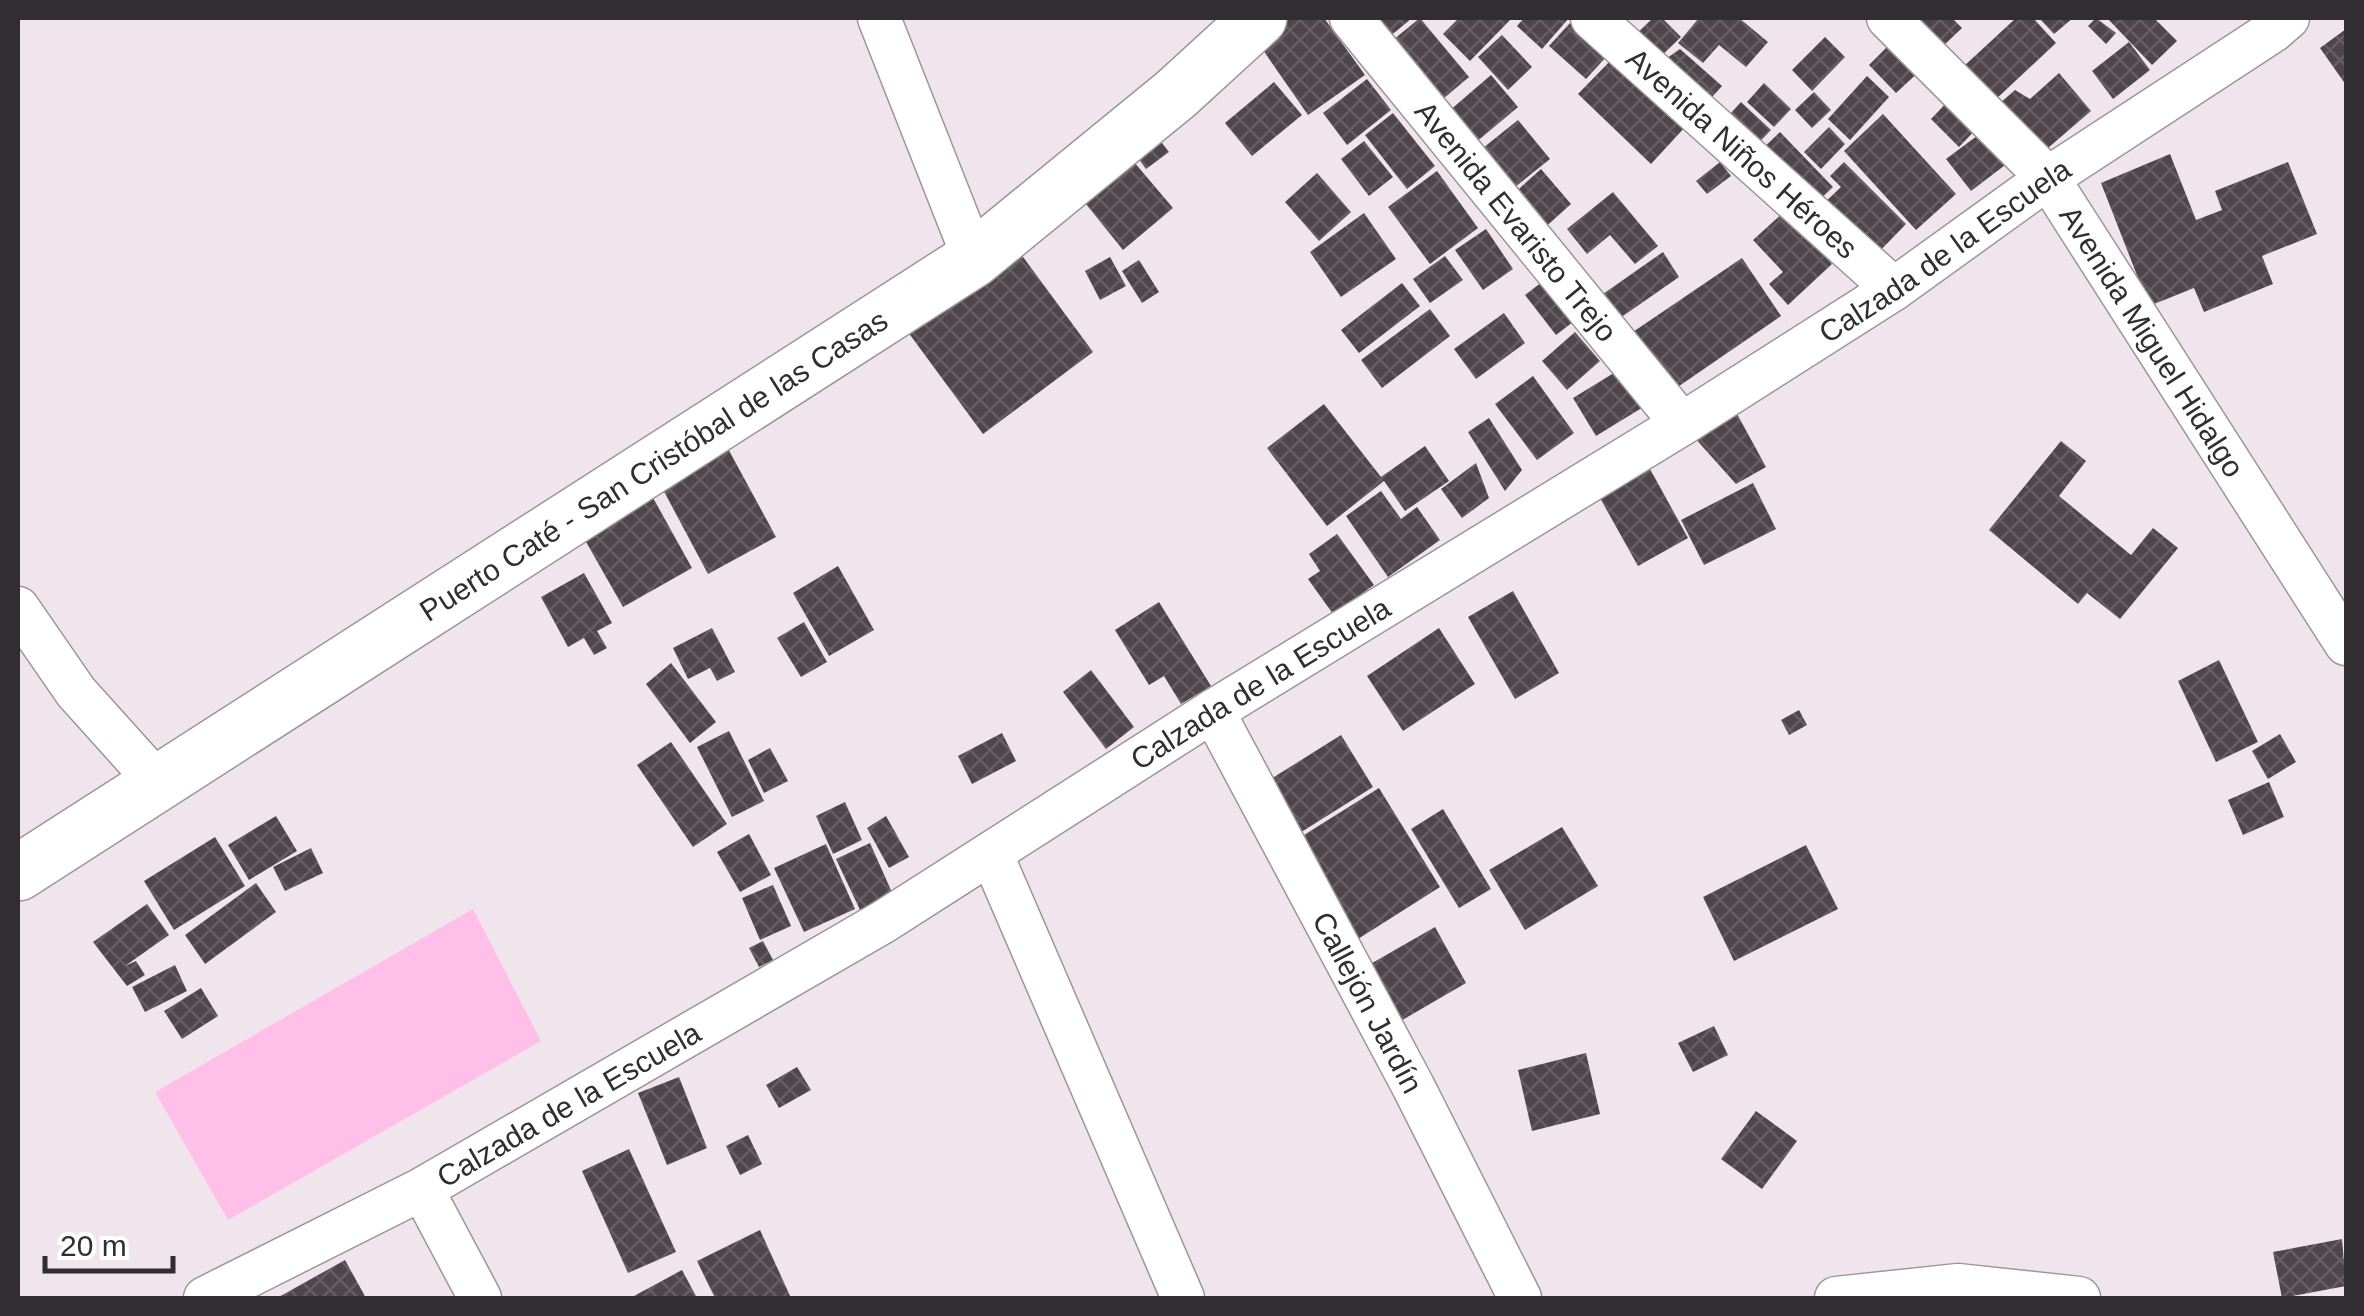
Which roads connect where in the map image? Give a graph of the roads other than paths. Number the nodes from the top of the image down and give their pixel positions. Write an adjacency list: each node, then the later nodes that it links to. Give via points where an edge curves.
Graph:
1 (879, 18): 8 (street)
2 (1259, 18): 8 (main road, Puerto Caté - San Cristóbal de las Casas)
3 (1351, 18): 10 (street, Avenida Evaristo Trejo)
4 (1592, 18): 9 (street, Avenida Niños Héroes)
5 (1888, 18): 7 (street, Avenida Miguel Hidalgo)
6 (2274, 22): 7 (street, Calzada de la Escuela)
7 (2048, 178): 9 (street, Calzada de la Escuela); 12 (street, Avenida Miguel Hidalgo)
8 (974, 259): 14 (main road, Puerto Caté - San Cristóbal de las Casas)
9 (1894, 289): 10 (street, Calzada de la Escuela)
10 (1682, 424): 13 (street, Calzada de la Escuela)
11 (18, 608): 14 (street, via 76,692)
12 (2346, 644)
13 (1213, 711): 15 (street, Calzada de la Escuela); 21 (street, Callejón Jardín)
14 (157, 782): 16 (main road, Puerto Caté - San Cristóbal de las Casas)
15 (991, 853): 17 (street, Calzada de la Escuela); 20 (street)
16 (18, 873)
17 (422, 1190): 18 (street, Calzada de la Escuela); 19 (street)
18 (206, 1298)
19 (480, 1298)
20 (1183, 1298)
21 (1520, 1298)
22 (1836, 1298): 23 (street, via 1958,1285)
23 (2079, 1298)

